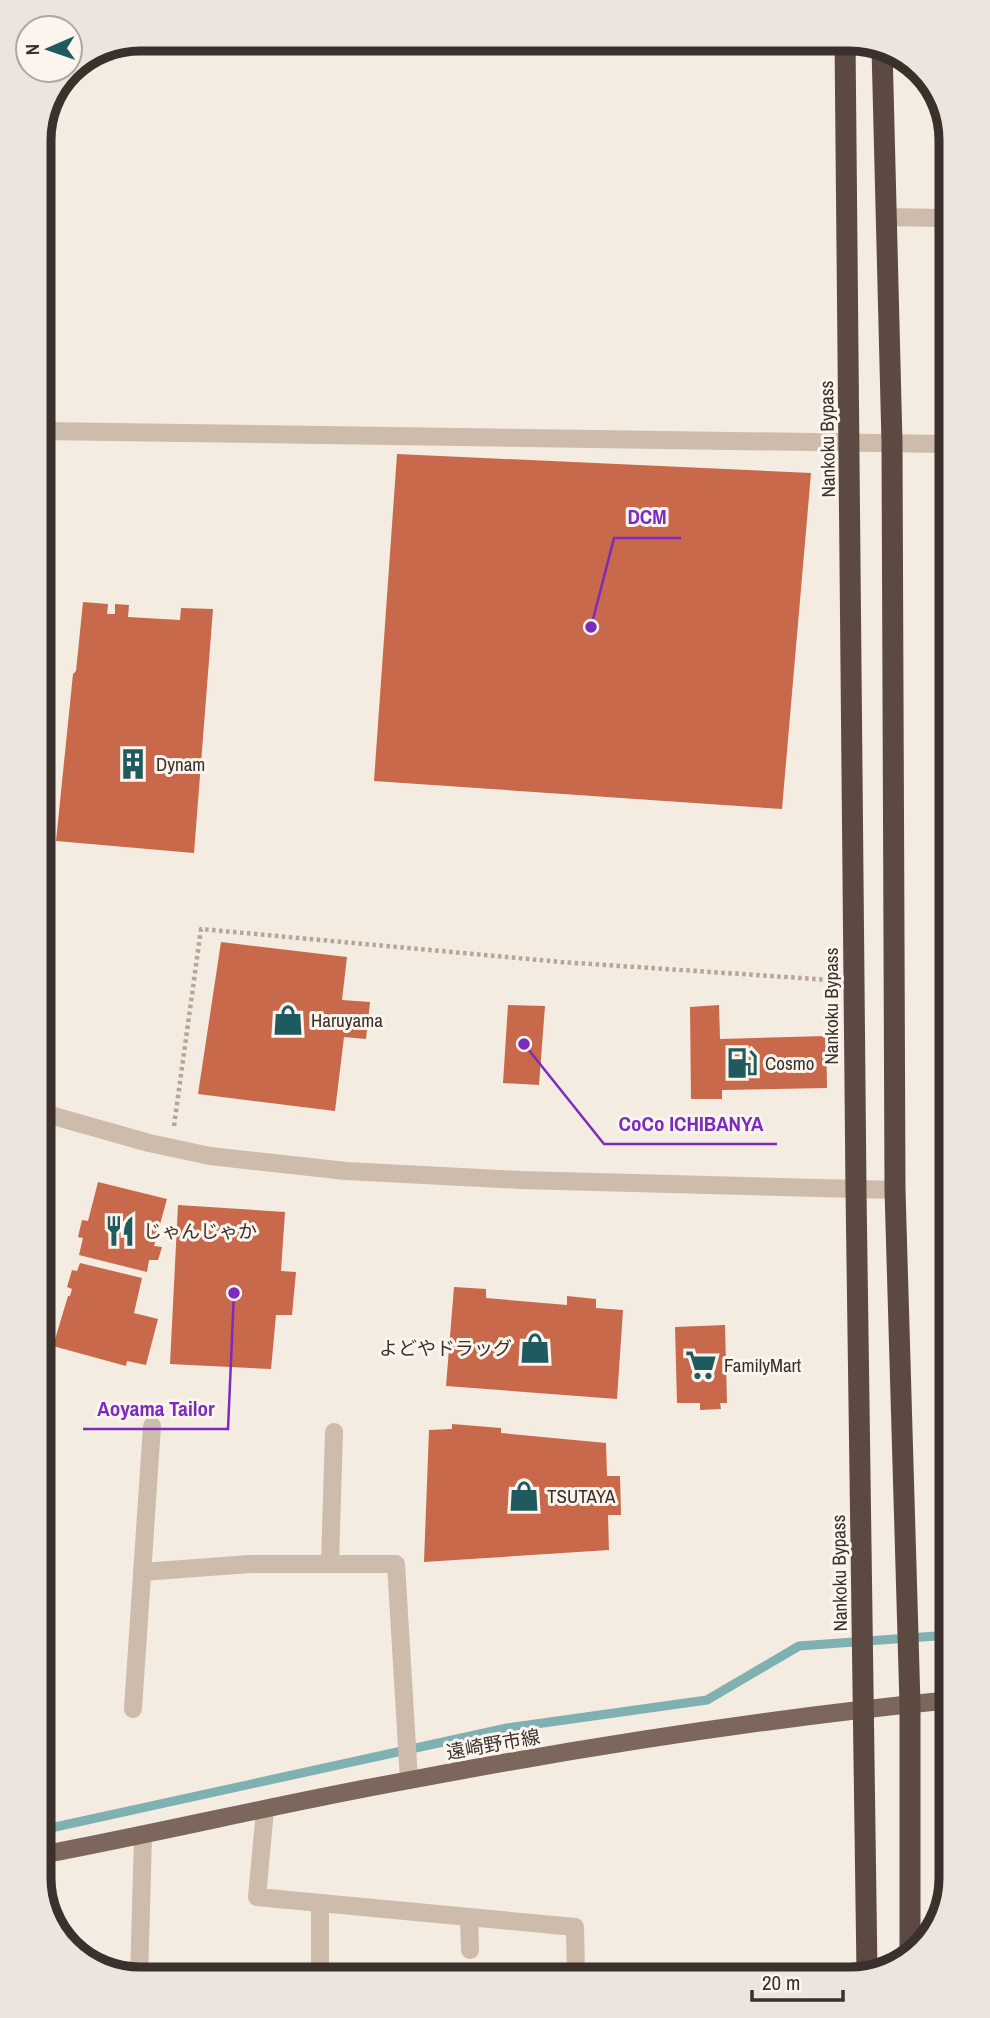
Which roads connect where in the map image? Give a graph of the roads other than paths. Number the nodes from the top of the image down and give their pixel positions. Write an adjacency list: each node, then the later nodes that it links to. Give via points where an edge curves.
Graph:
1 (845, 51): 6 (highway, Nankoku Bypass)
2 (882, 56): 3 (highway)
3 (886, 217): 4 (street); 7 (highway)
4 (939, 218)
5 (51, 431): 6 (street)
6 (850, 442): 7 (street); 11 (highway, Nankoku Bypass)
7 (892, 443): 8 (street); 10 (highway)
8 (939, 444)
9 (51, 1115): 11 (street, via 210,1156 346,1171)
10 (895, 1190): 11 (street); 17 (highway)
11 (856, 1191): 18 (highway, Nankoku Bypass)
12 (152, 1426): 15 (street)
13 (334, 1432): 14 (street)
14 (330, 1564): 15 (street); 20 (street, via 396,1564)
15 (142, 1572): 19 (street)
16 (939, 1701): 17 (main road, 遠崎野市線)
17 (910, 1704): 18 (main road, 遠崎野市線); 26 (highway)
18 (864, 1708): 20 (main road, 遠崎野市線); 28 (highway, Nankoku Bypass)
19 (133, 1709)
20 (409, 1780): 21 (main road, 遠崎野市線)
21 (265, 1810): 22 (main road, 遠崎野市線); 24 (street, via 257,1897)
22 (143, 1836): 23 (main road, 遠崎野市線); 29 (street)
23 (51, 1853)
24 (320, 1903): 25 (street); 30 (street)
25 (469, 1917): 27 (street); 31 (street, via 575,1927)
26 (911, 1943)
27 (470, 1950)
28 (867, 1966)
29 (139, 1967)
30 (320, 1967)
31 (576, 1967)

